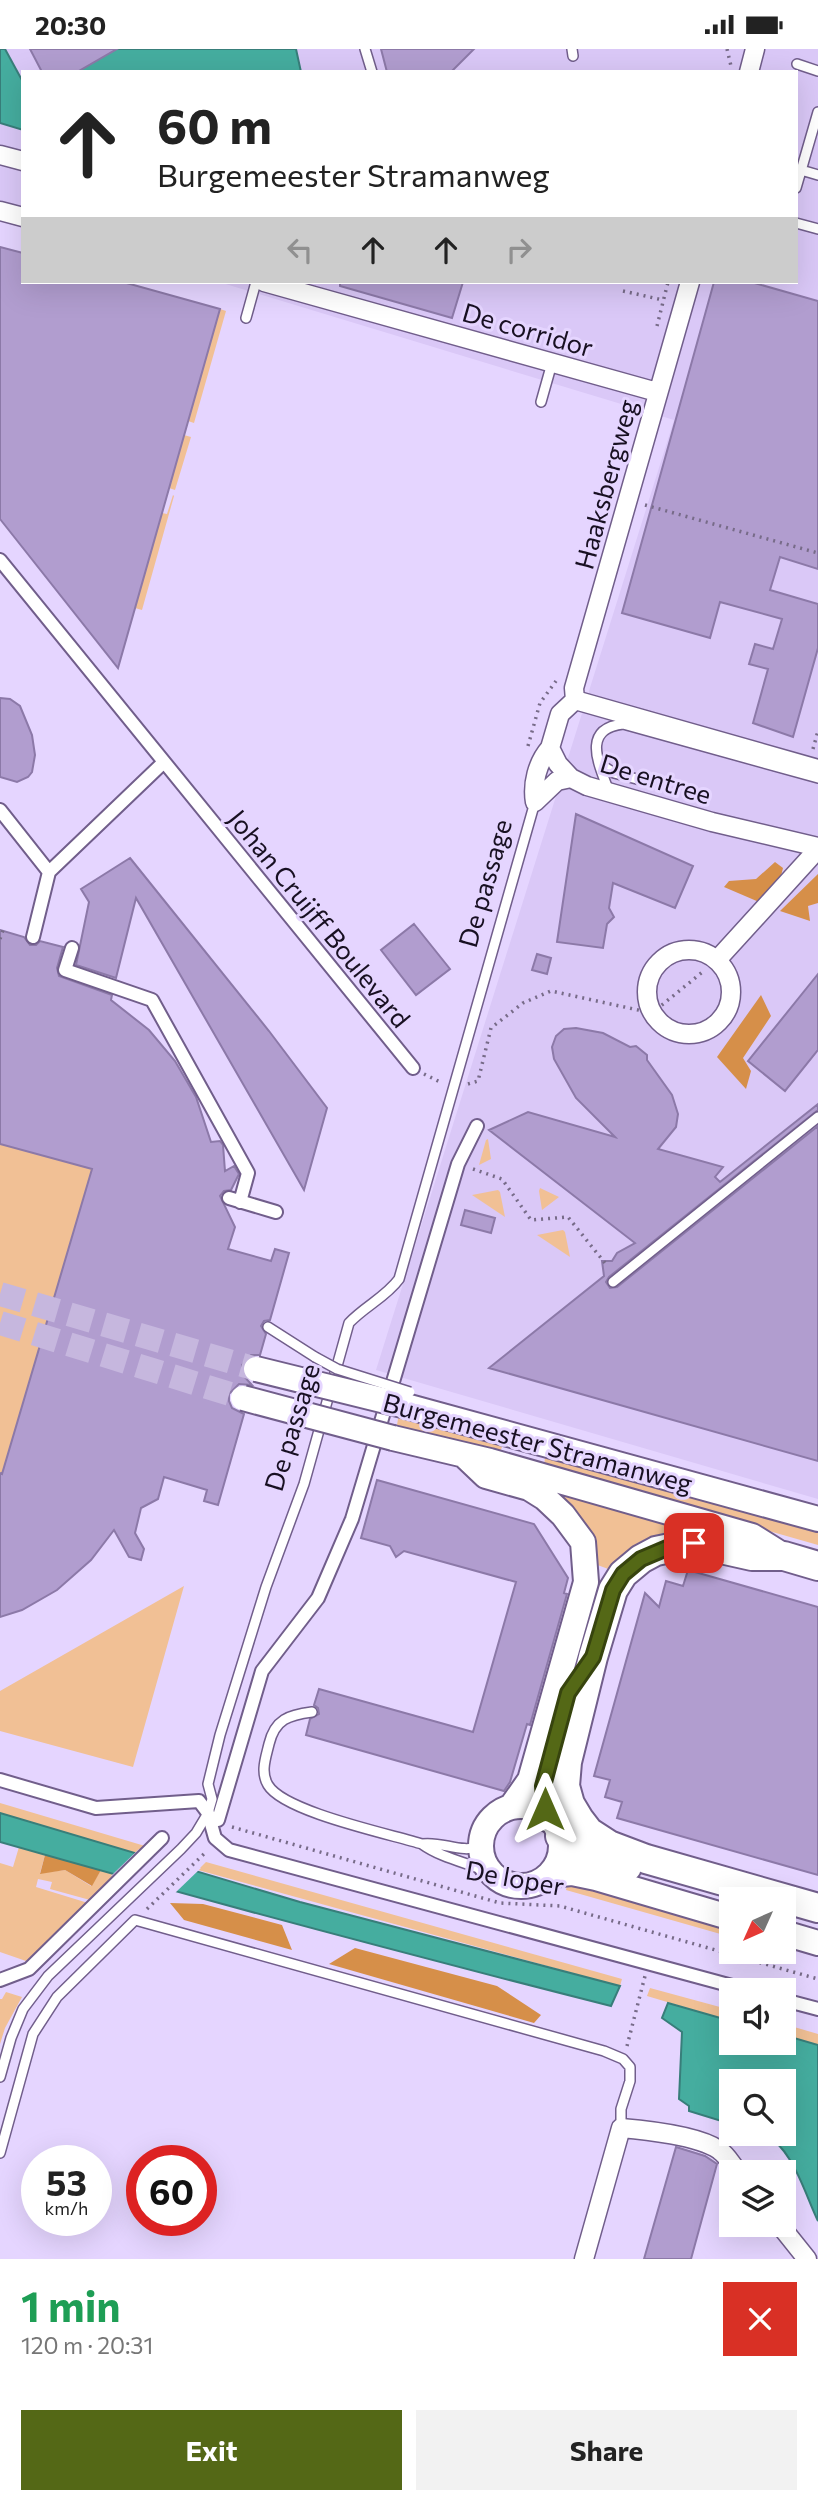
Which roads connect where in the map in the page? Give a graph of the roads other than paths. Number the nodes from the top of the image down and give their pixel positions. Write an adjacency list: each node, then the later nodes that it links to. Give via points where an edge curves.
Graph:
1 (365, 49): 4 (lane)
2 (755, 49): 5 (street)
3 (797, 64): 6 (lane)
4 (371, 70)
5 (750, 70)
6 (818, 71)
7 (818, 112): 10 (lane)
8 (0, 155): 9 (street)
9 (21, 160)
10 (802, 170): 11 (lane); 12 (lane)
11 (818, 175)
12 (798, 182)
13 (0, 211): 14 (street)
14 (21, 216)
15 (798, 224): 16 (lane)
16 (818, 229)
17 (255, 284): 20 (lane)
18 (271, 284): 21 (street, De corridor)
19 (689, 284): 22 (street, Haaksbergweg)
20 (246, 318)
21 (552, 363): 22 (street, De corridor); 23 (lane)
22 (657, 393): 25 (street, Haaksbergweg)
23 (541, 402)
24 (0, 560): 28 (street, Johan Cruijff Boulevard)
25 (575, 700): 26 (street, via 560,714); 27 (street, De entree)
26 (550, 748): 30 (street, De entree); 34 (street, De passage, via 542,757 533,789)
27 (815, 761)
28 (164, 762): 37 (street); 41 (street, Johan Cruijff Boulevard)
29 (600, 764): 31 (lane, via 597,741 607,728 623,724); 32 (lane, via 614,773); 33 (lane)
30 (571, 778): 33 (street, De entree); 34 (street, via 557,781)
31 (818, 778)
32 (648, 782)
33 (609, 794): 36 (street, De entree)
34 (535, 802): 58 (lane, De passage, via 400,1279 349,1323 304,1485 266,1587 220,1735 208,1784)
35 (0, 810): 37 (street)
36 (818, 848): 40 (street, De entree)
37 (49, 872): 38 (street)
38 (33, 937)
39 (72, 948): 44 (street, via 65,970 152,1000 248,1173 234,1200)
40 (717, 960): 40 (street, via 727,973 732,992 718,1024 706,1032 684,1034 659,1022 647,993 659,962 677,951 694,950)
41 (413, 1068)
42 (818, 1117): 45 (lane)
43 (477, 1126): 58 (street, via 458,1164 352,1519 318,1598 262,1671)
44 (276, 1212)
45 (613, 1282)
46 (268, 1327): 49 (lane, bridge, via 337,1369)
47 (256, 1369): 49 (main road, Burgemeester Stramanweg, bridge)
48 (243, 1398): 50 (main road, Burgemeester Stramanweg, bridge)
49 (408, 1399): 51 (main road, Burgemeester Stramanweg, via 451,1418)
50 (466, 1457): 52 (main road, Burgemeester Stramanweg, via 752,1536); 55 (main road, Burgemeester Stramanweg, via 486,1476 545,1498 583,1542 586,1582)
51 (818, 1519)
52 (784, 1556): 53 (main road, Burgemeester Stramanweg); 55 (main road, Burgemeester Stramanweg, via 752,1556 694,1543 674,1545 641,1559 623,1574)
53 (818, 1566)
54 (312, 1712): 61 (lane, via 286,1717 273,1731 263,1773 273,1792 324,1816)
55 (551, 1758): 57 (main road, Burgemeester Stramanweg); 59 (main road, via 543,1799); 65 (main road, Burgemeester Stramanweg, via 570,1804 589,1832 646,1859)
56 (0, 1780): 58 (street, via 96,1808 199,1801)
57 (511, 1807): 59 (main road, via 532,1807); 62 (main road, via 493,1817)
58 (213, 1817): 71 (street, De loper, via 215,1838 229,1850); 74 (lane, via 48,1976 23,2010)
59 (555, 1827): 64 (main road, via 560,1857); 65 (main road, via 580,1853 656,1876)
60 (158, 1842): 70 (street, via 29,1969)
61 (422, 1844): 62 (lane, via 436,1842 465,1850); 63 (lane)
62 (481, 1846): 63 (main road)
63 (493, 1874): 64 (main road, via 521,1886)
64 (550, 1875): 67 (main road, via 596,1878)
65 (709, 1876): 66 (main road, Burgemeester Stramanweg)
66 (818, 1908)
67 (719, 1914)
68 (796, 1937): 69 (main road)
69 (818, 1943)
70 (0, 1980)
71 (719, 1982)
72 (796, 2003): 73 (street)
73 (818, 2009)
74 (0, 2077)
75 (621, 2128): 76 (lane, via 621,2109 630,2081 630,2067 623,2059 135,1920 57,1997 33,2034); 77 (street, via 680,2136 719,2150); 79 (street)
76 (0, 2153)
77 (727, 2160)
78 (789, 2237): 80 (street)
79 (584, 2259)
80 (807, 2259)

